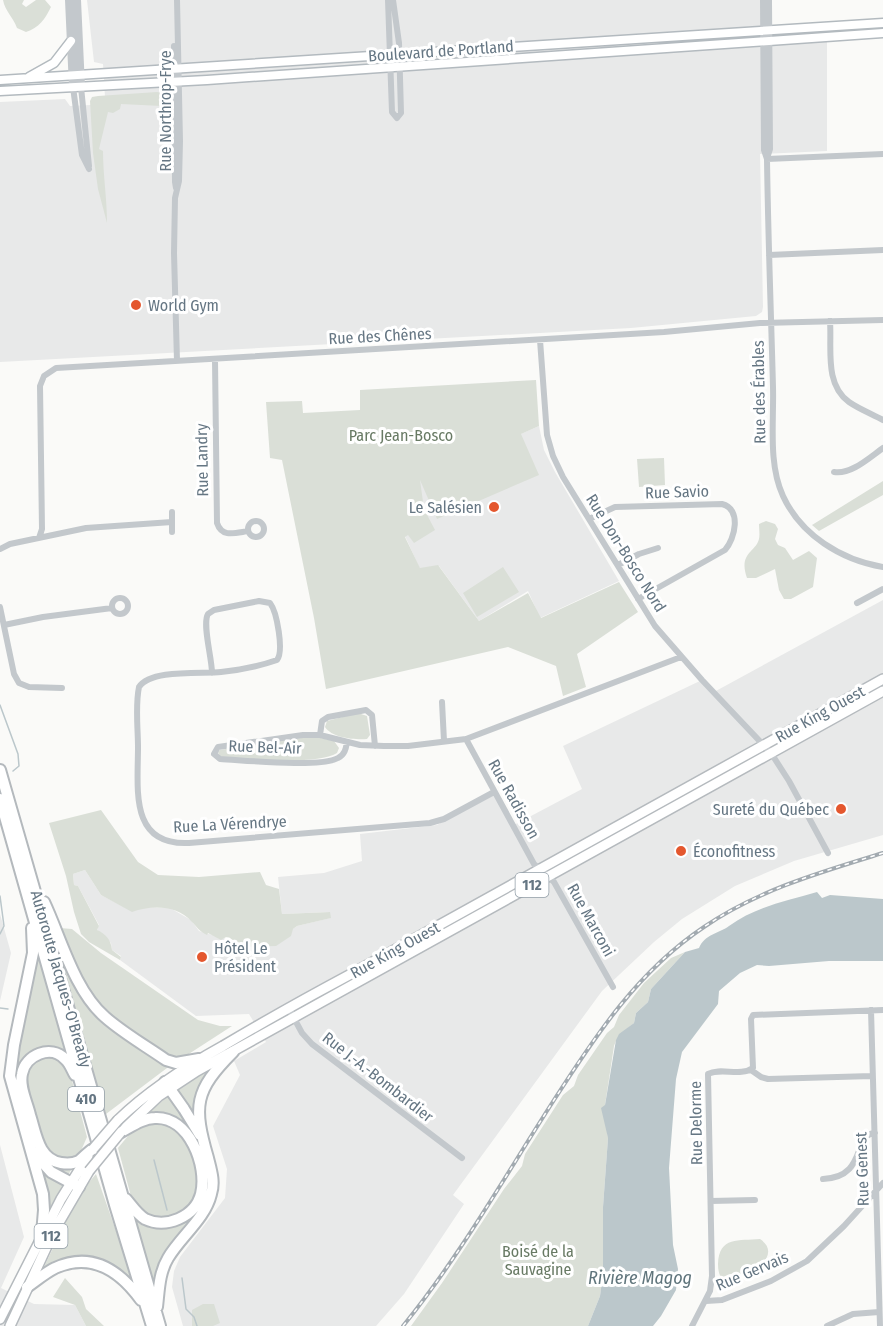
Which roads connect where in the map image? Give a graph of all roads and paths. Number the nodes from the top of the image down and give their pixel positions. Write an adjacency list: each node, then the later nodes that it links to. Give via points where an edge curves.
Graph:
1 (69, 0): 10 (street)
2 (77, 0): 17 (street)
3 (177, 0): 16 (street, Rue Northrop-Frye)
4 (390, 0): 12 (street); 13 (street, via 398,22)
5 (763, 0): 8 (street, Rue des Érables)
6 (769, 0): 8 (street, Rue des Érables)
7 (883, 22): 8 (main road, Boulevard de Portland)
8 (766, 30): 11 (street, Rue des Érables); 13 (main road, Boulevard de Portland)
9 (883, 33): 11 (main road, Boulevard de Portland)
10 (71, 41): 17 (street); 18 (main road, via 54,63)
11 (766, 41): 14 (main road, Boulevard de Portland); 24 (street, Rue des Érables)
12 (389, 54): 13 (main road, Boulevard de Portland); 15 (street); 16 (main road, Boulevard de Portland)
13 (400, 54): 14 (street)
14 (400, 66): 15 (main road, Boulevard de Portland); 15 (street, via 401,112 397,118 392,112)
15 (390, 67): 20 (main road, Boulevard de Portland)
16 (176, 68): 17 (main road, Boulevard de Portland); 20 (street, Rue Northrop-Frye)
17 (77, 75): 18 (main road, Boulevard de Portland); 21 (street)
18 (27, 78): 19 (main road, Boulevard de Portland)
19 (0, 80)
20 (177, 81): 21 (main road, Boulevard de Portland); 32 (street, Rue Northrop-Frye)
21 (77, 87): 21 (street, via 82,155 89,170 89,154); 22 (main road, Boulevard de Portland)
22 (0, 91)
23 (883, 154): 24 (street)
24 (767, 159): 26 (street, Rue des Érables)
25 (883, 250): 26 (street)
26 (769, 255): 29 (street, Rue des Érables)
27 (883, 320): 28 (street, Rue des Chênes)
28 (830, 321): 29 (street, Rue des Chênes); 33 (street, via 832,373 838,390 851,404)
29 (770, 322): 30 (street, Rue des Chênes); 45 (street, Rue des Érables, via 774,460 782,494 800,522 823,543 856,560)
30 (540, 340): 31 (street, Rue des Chênes); 37 (street, Rue Don-Bosco Nord, via 549,445)
31 (215, 360): 32 (street, Rue des Chênes); 39 (street, Rue Landry, via 217,523 225,533)
32 (177, 361): 41 (street, Rue des Chênes, via 62,367 44,376 40,386)
33 (883, 420)
34 (883, 448): 35 (street, via 850,470)
35 (834, 472)
36 (172, 512): 38 (street)
37 (589, 519): 44 (street, Rue Don-Bosco Nord); 47 (street, Rue Savio, via 615,507 722,504 731,509 734,536 724,550)
38 (172, 522): 40 (street); 41 (street, via 105,526)
39 (248, 531)
40 (172, 532)
41 (39, 538): 43 (street)
42 (658, 548): 44 (street)
43 (0, 549)
44 (618, 566): 47 (street, Rue Don-Bosco Nord)
45 (883, 567)
46 (883, 589): 48 (street)
47 (638, 599): 52 (street, Rue Don-Bosco Nord)
48 (857, 603)
49 (0, 607): 51 (street)
50 (112, 608): 51 (street)
51 (4, 625): 55 (street, via 14,674 20,684)
52 (681, 657): 59 (street, Rue Bel-Air); 62 (street, Rue Don-Bosco Nord)
53 (212, 673): 53 (street, Rue La Vérendrye, via 279,658 281,646 270,603 259,601 208,614 205,622); 66 (street, Rue La Vérendrye, via 186,672 152,679 142,682 138,690 138,807 147,826 166,841 189,843 434,823)
54 (883, 679): 62 (main road, Rue King Ouest / 112)
55 (62, 688)
56 (883, 691): 64 (main road, Rue King Ouest / 112)
57 (442, 702): 60 (street)
58 (320, 735): 61 (street, Rue Bel-Air); 61 (street, Rue Bel-Air, via 280,736 218,747 214,754 220,759 306,763 337,759); 63 (street, Rue Bel-Air, via 322,721 327,717 366,710 372,715)
59 (466, 739): 60 (street, Rue Bel-Air); 66 (street, Rue Radisson)
60 (444, 741): 63 (street, Rue Bel-Air)
61 (347, 742): 63 (street, Rue Bel-Air)
62 (764, 745): 64 (street, Rue Don-Bosco Nord); 69 (main road, Rue King Ouest / 112)
63 (375, 746)
64 (771, 753): 68 (street, Rue Don-Bosco Nord); 71 (main road, Rue King Ouest / 112)
65 (0, 770): 70 (highway, Autoroute Jacques-O'Bready / 410)
66 (494, 792): 69 (street, Rue Radisson)
67 (0, 799): 72 (highway, Autoroute Jacques-O'Bready / 410)
68 (828, 853)
69 (540, 870): 71 (street, Rue Marconi); 74 (main road, Rue King Ouest / 112)
70 (30, 874): 79 (highway, via 75,973 104,1016 166,1060 176,1063); 94 (highway, Autoroute Jacques-O'Bready / 410)
71 (549, 876): 73 (street, Rue Marconi); 77 (main road, Rue King Ouest / 112)
72 (27, 892): 83 (highway, Autoroute Jacques-O'Bready / 410); 87 (highway, via 33,950 10,1076)
73 (613, 987)
74 (288, 1007): 77 (street, Rue J.-A.-Bombardier); 79 (main road, Rue King Ouest / 112)
75 (871, 1010): 76 (street); 80 (street, via 753,1015); 81 (street, Rue Genest)
76 (883, 1010)
77 (293, 1018): 78 (main road, Rue King Ouest / 112); 89 (street, Rue J.-A.-Bombardier, via 306,1039 318,1049)
78 (233, 1052): 82 (main road, Rue King Ouest / 112); 86 (highway, via 212,1073 203,1091 199,1114)
79 (200, 1059): 82 (main road, Rue King Ouest / 112)
80 (751, 1070): 81 (street, via 768,1079); 96 (street, Rue Delorme, via 708,1074)
81 (872, 1076): 85 (street, Rue Genest)
82 (167, 1085): 84 (main road, Rue King Ouest / 112); 86 (highway); 88 (main road, Rue King Ouest / 112, bridge, via 151,1090)
83 (85, 1094): 88 (highway, via 60,1055 37,1054 24,1066 21,1081 41,1148 50,1159 64,1164); 100 (highway, Autoroute Jacques-O'Bready / 410)
84 (122, 1132): 92 (main road, Rue King Ouest / 112, bridge); 94 (highway, via 156,1118 179,1125 193,1143 202,1182 195,1206 170,1222 145,1218)
85 (875, 1133): 90 (street, via 865,1137 847,1173); 93 (street, Rue Genest)
86 (203, 1141): 102 (highway, via 212,1174 211,1196 165,1265)
87 (29, 1144): 92 (highway, via 43,1165); 97 (highway, via 43,1194)
88 (88, 1154): 92 (main road, Rue King Ouest / 112)
89 (462, 1158)
90 (823, 1179)
91 (883, 1183): 93 (street, Rue Gervais)
92 (74, 1185): 97 (main road, Rue King Ouest / 112); 98 (main road, Rue King Ouest / 112)
93 (876, 1191): 99 (street, Rue Gervais, via 826,1244 791,1272 722,1300); 101 (street, Rue Genest)
94 (122, 1194): 102 (highway, Autoroute Jacques-O'Bready / 410)
95 (754, 1200): 96 (street)
96 (711, 1201): 99 (street, Rue Delorme, via 712,1276)
97 (42, 1234): 103 (main road, Rue King Ouest / 112)
98 (27, 1287): 100 (highway, via 57,1267 89,1263 120,1275); 104 (main road, Rue King Ouest / 112)
99 (706, 1301): 107 (street, Rue Delorme)
100 (146, 1306): 105 (highway, Autoroute Jacques-O'Bready / 410)
101 (879, 1312): 108 (street, via 853,1314); 109 (street, Rue Genest)
102 (156, 1313): 106 (highway, Autoroute Jacques-O'Bready / 410)
103 (0, 1319)
104 (10, 1326)
105 (152, 1326)
106 (160, 1326)
107 (692, 1326)
108 (827, 1326)
109 (880, 1326)

